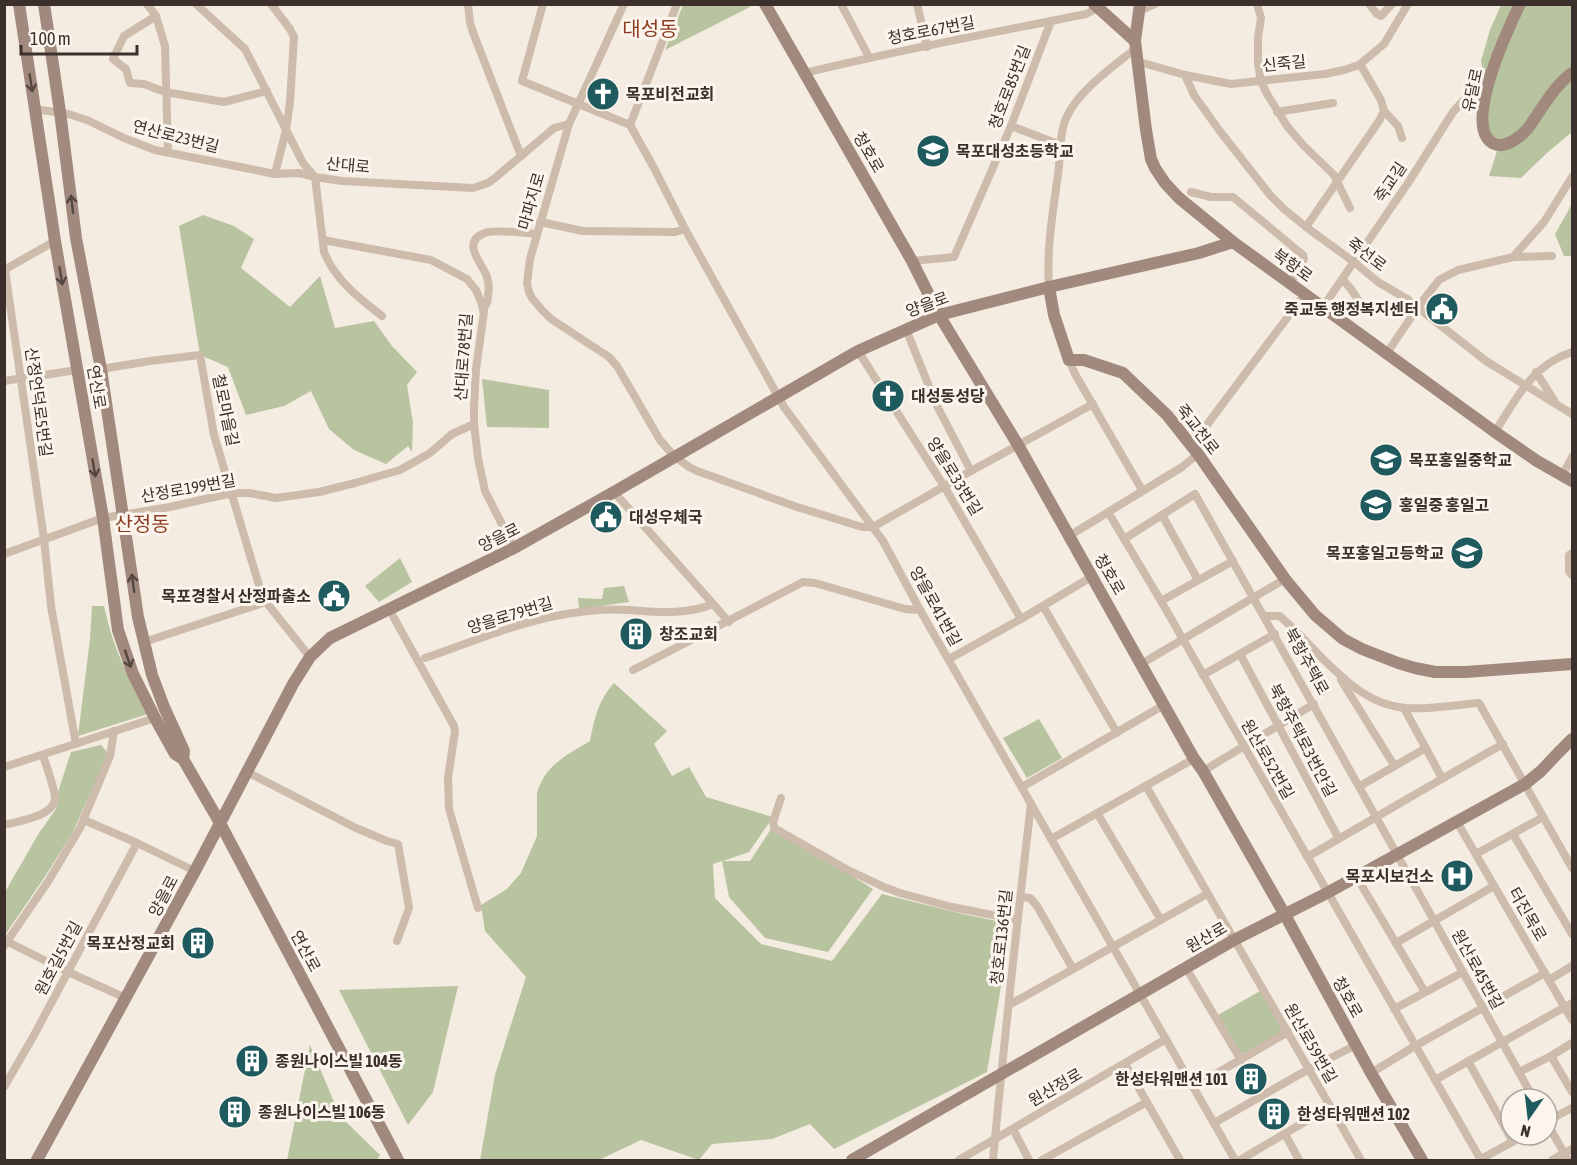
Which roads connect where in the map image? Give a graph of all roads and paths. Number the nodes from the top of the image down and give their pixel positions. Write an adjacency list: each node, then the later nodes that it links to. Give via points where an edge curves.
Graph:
1 (19, 4): 36 (street, 연산로, one-way to 36)
2 (44, 4): 38 (street, 연산로)
3 (147, 4): 21 (street)
4 (196, 4): 32 (street, 산대로, via 245,49)
5 (271, 4): 43 (street, via 294,37)
6 (468, 4): 47 (street, via 474,35)
7 (543, 4): 35 (street, via 522,81)
8 (624, 4): 35 (street, 마파지로)
9 (677, 4): 41 (street)
10 (765, 4): 27 (street, 청호로)
11 (841, 4): 25 (street)
12 (916, 4): 23 (street)
13 (1155, 4): 20 (street)
14 (1257, 4): 30 (street, via 1261,15 1257,54)
15 (1369, 4): 16 (street, via 1381,16)
16 (1392, 4)
17 (1408, 4): 26 (street, 신죽길, via 1384,44)
18 (1520, 4): 31 (street, 유달로)
19 (1096, 6): 22 (street, 청호로67번길, via 1086,14); 24 (street)
20 (1139, 8): 24 (street, 북항로)
21 (156, 16): 33 (street, via 165,46); 33 (street, via 124,36 113,59 126,69 130,83)
22 (1051, 21): 23 (street, 청호로67번길); 42 (street, 청호로85번길)
23 (927, 47): 25 (street, 청호로67번길)
24 (1136, 50): 29 (street, 신죽길); 45 (street, via 1094,83 1076,103 1066,118); 60 (street, 북항로, via 1148,146 1155,168 1179,198)
25 (868, 57): 27 (street, 청호로67번길)
26 (1360, 64): 30 (street, 신죽길, via 1335,72); 37 (street)
27 (805, 73): 63 (street, 청호로)
28 (1572, 73): 31 (street, 유달로, via 1562,80 1525,132 1515,140 1497,145 1484,135 1481,120)
29 (1185, 75): 30 (street, 신죽길, via 1231,84); 55 (street, 죽선로, via 1194,95 1255,177)
30 (1261, 81): 39 (street)
31 (1489, 82): 64 (street, 죽교길, via 1473,90 1453,112)
32 (267, 91): 33 (street, via 224,102); 43 (street, 산대로)
33 (165, 92): 46 (street)
34 (1333, 103): 39 (street)
35 (578, 104): 40 (street, 마파지로); 41 (street)
36 (34, 109): 38 (street, 연산로23번길); 59 (street, 연산로)
37 (1384, 111): 44 (street, via 1398,126); 51 (street)
38 (60, 112): 46 (street, 연산로23번길, via 87,120 134,143); 83 (street, 연산로, one-way to 38, via 76,238)
39 (1277, 112): 51 (street)
40 (569, 124): 47 (street, 산대로, via 554,128); 54 (street, 마파지로)
41 (630, 125): 56 (street, 양을로41번길)
42 (1011, 126): 45 (street); 63 (street, 청호로85번길, via 954,257)
43 (286, 130): 48 (street); 49 (street, 산대로)
44 (1402, 138)
45 (1061, 145): 68 (street, via 1048,261)
46 (168, 152): 48 (street, 연산로23번길)
47 (521, 156): 49 (street, 산대로, via 488,183 473,188)
48 (275, 174): 49 (street, 연산로23번길)
49 (315, 177): 58 (street)
50 (1572, 177): 62 (street, via 1544,222)
51 (1337, 182): 53 (street); 55 (street)
52 (1191, 192): 67 (street, via 1233,197 1302,255 1304,259)
53 (1350, 207)
54 (540, 222): 56 (street, via 583,231); 57 (street, 마파지로)
55 (1306, 227): 64 (street, 죽선로)
56 (685, 230): 89 (street, 양을로41번길)
57 (537, 234): 74 (street, via 486,232 478,238 473,250 489,286 488,304); 97 (street, 마파지로, via 528,274 532,298 551,319 609,357)
58 (323, 240): 74 (street, 산대로78번길, via 431,260 467,279); 77 (street, via 333,270)
59 (54, 241): 65 (street); 84 (street, 연산로, one-way to 84)
60 (1233, 242): 67 (street, 북항로); 68 (street, 양을로)
61 (1552, 256): 62 (street)
62 (1513, 257): 73 (street, via 1458,270 1439,280)
63 (912, 261): 75 (street, 청호로)
64 (1354, 262): 66 (street, 죽교길); 70 (street, 죽선로)
65 (5, 270): 86 (street, 산정언덕로5번길)
66 (1342, 279): 71 (street); 72 (street, 죽교길)
67 (1290, 284): 69 (street, 북항로)
68 (1049, 287): 75 (street, 양을로); 82 (street, via 1057,326)
69 (1305, 294): 72 (street, 북항로); 96 (street, via 1209,422)
70 (1407, 299): 73 (street, 죽선로); 76 (street)
71 (1360, 303)
72 (1323, 307): 81 (street, 북항로)
73 (1418, 308): 81 (street); 88 (street, 죽선로)
74 (483, 309): 93 (street, 산대로78번길)
75 (939, 315): 78 (street, 양을로); 95 (street, 청호로)
76 (1388, 315)
77 (382, 316)
78 (906, 330): 79 (street, 양을로); 99 (street, via 936,404)
79 (858, 351): 89 (street, 양을로); 101 (street, 양을로33번길)
80 (1572, 351): 85 (street)
81 (1387, 353): 94 (street, 북항로)
82 (1070, 360): 90 (street); 96 (street, 죽교천로, via 1084,360 1123,374 1167,415)
83 (101, 369): 104 (street, 철로마을길, via 200,355 214,435); 106 (street, 연산로)
84 (77, 370): 86 (street); 108 (street, 연산로, one-way to 108)
85 (1536, 372): 88 (street); 91 (street)
86 (21, 379): 87 (street); 111 (street, 산정언덕로5번길)
87 (4, 381)
88 (1525, 386): 91 (street, 죽선로); 94 (street)
89 (778, 397): 97 (street, 양을로); 109 (street, 양을로41번길)
90 (1093, 404): 95 (street); 102 (street)
91 (1557, 405): 92 (street, 죽선로)
92 (1572, 414)
93 (474, 424): 104 (street, 산정로199번길, via 452,434 430,453 400,470 356,483 276,498); 113 (street, 산대로78번길, via 485,490)
94 (1495, 432): 100 (street, 북항로)
95 (1018, 445): 99 (street); 110 (street, 청호로)
96 (1196, 451): 102 (street, via 1182,467); 119 (street, 죽교천로)
97 (674, 456): 103 (street, 양을로); 109 (street, via 697,471 797,507)
98 (1572, 457): 100 (street)
99 (972, 471): 101 (street)
100 (1567, 479)
101 (944, 486): 109 (street); 129 (street, 양을로33번길)
102 (1142, 490): 105 (street)
103 (615, 492): 113 (street, 양을로); 124 (street)
104 (232, 493): 106 (street, 산정로199번길); 123 (street, 철로마을길)
105 (1108, 512): 110 (street); 112 (street, 원산로52번길)
106 (123, 515): 108 (street, 산정로199번길); 133 (street, 연산로, one-way to 106)
107 (1162, 515): 112 (street); 116 (street, 북항주택로, via 1196,494); 120 (street)
108 (103, 518): 111 (street, 산정로199번길); 146 (street, 연산로, one-way to 146, via 118,630 133,674)
109 (873, 527): 127 (street, 양을로41번길)
110 (1069, 536): 118 (street, 청호로)
111 (44, 539): 115 (street, 산정로199번길); 151 (street, 산정언덕로5번길, via 51,606)
112 (1124, 539): 122 (street, 원산로52번길)
113 (514, 548): 126 (street, 양을로)
114 (1572, 553): 117 (street)
115 (4, 554)
116 (1233, 561): 120 (street); 121 (street, 북항주택로)
117 (1572, 575)
118 (1092, 576): 125 (street); 138 (street, 청호로)
119 (1285, 579): 121 (street); 139 (street, 죽교천로, via 1315,615 1343,639 1414,668 1450,672)
120 (1198, 580): 122 (street)
121 (1255, 598): 128 (street, 북항주택로); 132 (street)
122 (1161, 601): 132 (street, 원산로52번길)
123 (266, 602): 133 (street); 135 (street, 철로마을길)
124 (713, 604): 130 (street); 136 (street, 양을로79번길, via 675,612 609,610 565,614)
125 (1043, 606): 129 (street); 149 (street)
126 (389, 609): 135 (street, 양을로, via 330,638); 190 (street, via 454,726 449,809)
127 (920, 609): 130 (street, via 905,609 803,582); 137 (street, 양을로41번길)
128 (1265, 616): 131 (street, 북항주택로); 141 (street, via 1280,616)
129 (1022, 619): 137 (street)
130 (729, 622): 140 (street)
131 (1275, 634): 134 (street); 143 (street, 북항주택로)
132 (1183, 640): 138 (street); 142 (street, 원산로52번길)
133 (144, 642): 157 (street, 연산로, via 152,675 184,751)
134 (1240, 654): 142 (street); 147 (street, 북항주택로3번안길)
135 (310, 657): 161 (street, 양을로)
136 (424, 658)
137 (949, 660): 166 (street, 양을로41번길)
138 (1141, 664): 144 (street, 청호로)
139 (1572, 664)
140 (633, 670)
141 (1336, 672): 145 (street, via 1378,702); 158 (street)
142 (1203, 675): 153 (street, 원산로52번길)
143 (1314, 704): 147 (street); 165 (street, 북항주택로)
144 (1164, 705): 149 (street); 156 (street, 청호로)
145 (1404, 708): 152 (street, via 1479,703); 154 (street)
146 (155, 718): 148 (street); 157 (street, 연산로, via 175,754)
147 (1278, 726): 153 (street); 178 (street, 북항주택로3번안길)
148 (114, 731): 151 (street); 172 (street, via 110,756)
149 (1117, 733): 166 (street)
150 (1572, 739): 163 (street, 원산로)
151 (76, 744): 155 (street)
152 (1503, 744): 162 (street); 163 (street)
153 (1243, 746): 160 (street); 182 (street, 원산로52번길)
154 (1426, 748): 158 (street); 162 (street)
155 (43, 755): 159 (street); 175 (street, via 55,798 52,807)
156 (1193, 757): 160 (street, 청호로); 164 (street)
157 (183, 759): 174 (street, 연산로)
158 (1394, 765): 165 (street)
159 (4, 768)
160 (1203, 771): 191 (street, 청호로)
161 (247, 772): 174 (street, 양을로); 197 (street, via 356,828 398,844 409,908)
162 (1442, 778): 170 (street)
163 (1525, 784): 171 (street); 173 (street, 원산로)
164 (1146, 786): 169 (street); 188 (street, 원산로59번길)
165 (1359, 786): 170 (street, 북항주택로)
166 (1022, 787): 168 (street, 양을로41번길)
167 (781, 798): 192 (street, via 774,828 846,869 900,893)
168 (1031, 804): 177 (street, 양을로41번길); 189 (street, 청호로136번길)
169 (1097, 813): 177 (street); 193 (street)
170 (1377, 817): 178 (street); 180 (street, 북항주택로)
171 (1543, 817): 176 (street); 183 (street)
172 (84, 820): 179 (street); 198 (street, via 66,854)
173 (1457, 822): 180 (street, 원산로); 181 (street, 터진목로)
174 (220, 823): 184 (street, 양을로); 248 (street, 연산로)
175 (4, 825)
176 (1513, 834): 181 (street); 195 (street)
177 (1051, 839): 200 (street, 양을로41번길)
178 (1339, 839): 182 (street)
179 (137, 843): 184 (street); 204 (street, 원호길5번길)
180 (1397, 854): 185 (street, 원산로); 194 (street, 원산로45번길)
181 (1476, 854): 186 (street, 터진목로)
182 (1306, 857): 187 (street, 원산로52번길)
183 (1572, 868)
184 (195, 871): 209 (street, 양을로)
185 (1356, 876): 187 (street, 원산로); 199 (street)
186 (1494, 886): 194 (street); 206 (street, 터진목로)
187 (1327, 893): 191 (street, 원산로); 213 (street, 원산로52번길)
188 (1207, 894): 193 (street); 196 (street, 원산로59번길)
189 (1021, 897): 192 (street, 청호로136번길); 203 (street, via 1030,898 1037,906)
190 (478, 908)
191 (1285, 915): 196 (street, 원산로); 219 (street, 청호로)
192 (1018, 920): 210 (street, 청호로136번길)
193 (1161, 920): 200 (street)
194 (1435, 921): 199 (street); 205 (street, 원산로45번길)
195 (1572, 934)
196 (1234, 940): 202 (street, 원산로); 215 (street, 원산로59번길)
197 (397, 941)
198 (6, 942): 204 (street)
199 (1396, 943): 207 (street)
200 (1112, 947): 203 (street); 208 (street, 양을로41번길)
201 (1572, 966): 206 (street)
202 (1186, 968): 208 (street, 원산로); 222 (street)
203 (1072, 969): 210 (street)
204 (68, 972): 209 (street); 230 (street, 원호길5번길)
205 (1463, 972): 207 (street); 212 (street, 원산로45번길)
206 (1547, 976): 211 (street, 터진목로); 212 (street)
207 (1425, 992): 213 (street)
208 (1139, 994): 216 (street, 양을로41번길); 228 (street, 원산로)
209 (126, 998): 247 (street, 양을로)
210 (1009, 1005): 228 (street, 청호로136번길)
211 (1569, 1005): 214 (street, 터진목로); 217 (street)
212 (1483, 1008): 217 (street, 원산로45번길); 220 (street)
213 (1394, 1009): 220 (street, 원산로52번길)
214 (1572, 1020)
215 (1288, 1032): 222 (street); 225 (street, 원산로59번길)
216 (1166, 1040): 224 (street, 원산정로); 231 (street, 양을로41번길)
217 (1502, 1042): 223 (street); 226 (street, 원산로45번길)
218 (1572, 1043): 221 (street)
219 (1356, 1045): 225 (street); 227 (street, 청호로)
220 (1415, 1046): 227 (street); 229 (street, 원산로52번길)
221 (1551, 1056): 226 (street); 233 (street)
222 (1241, 1060): 231 (street)
223 (1468, 1061): 229 (street); 236 (street)
224 (1125, 1064): 234 (street); 239 (street, 원산정로)
225 (1309, 1069): 235 (street, 원산로59번길); 237 (street)
226 (1519, 1072): 232 (street, 원산로45번길)
227 (1371, 1073): 258 (street, 청호로)
228 (1000, 1074): 238 (street, 청호로136번길); 245 (street, 원산로)
229 (1435, 1080): 246 (street, 원산로52번길)
230 (4, 1087)
231 (1193, 1087): 237 (street, 양을로41번길)
232 (1527, 1087)
233 (1572, 1092)
234 (1147, 1102): 252 (street); 253 (street)
235 (1330, 1107): 240 (street); 257 (street, 원산로59번길)
236 (1499, 1117)
237 (1214, 1123): 254 (street, 양을로41번길)
238 (996, 1126): 239 (street); 241 (street, 청호로136번길)
239 (1013, 1129): 241 (street, 원산정로); 251 (street)
240 (1285, 1134): 255 (street); 256 (street)
241 (995, 1140): 249 (street, 원산정로); 250 (street, 청호로136번길)
242 (1559, 1140): 244 (street)
243 (1504, 1147): 246 (street)
244 (1568, 1154): 259 (street)
245 (854, 1160)
246 (1481, 1160)
247 (37, 1161)
248 (398, 1161)
249 (959, 1161)
250 (993, 1161)
251 (1029, 1161)
252 (1042, 1161)
253 (1180, 1161)
254 (1235, 1161)
255 (1240, 1161)
256 (1299, 1161)
257 (1361, 1161)
258 (1422, 1161)
259 (1552, 1161)

